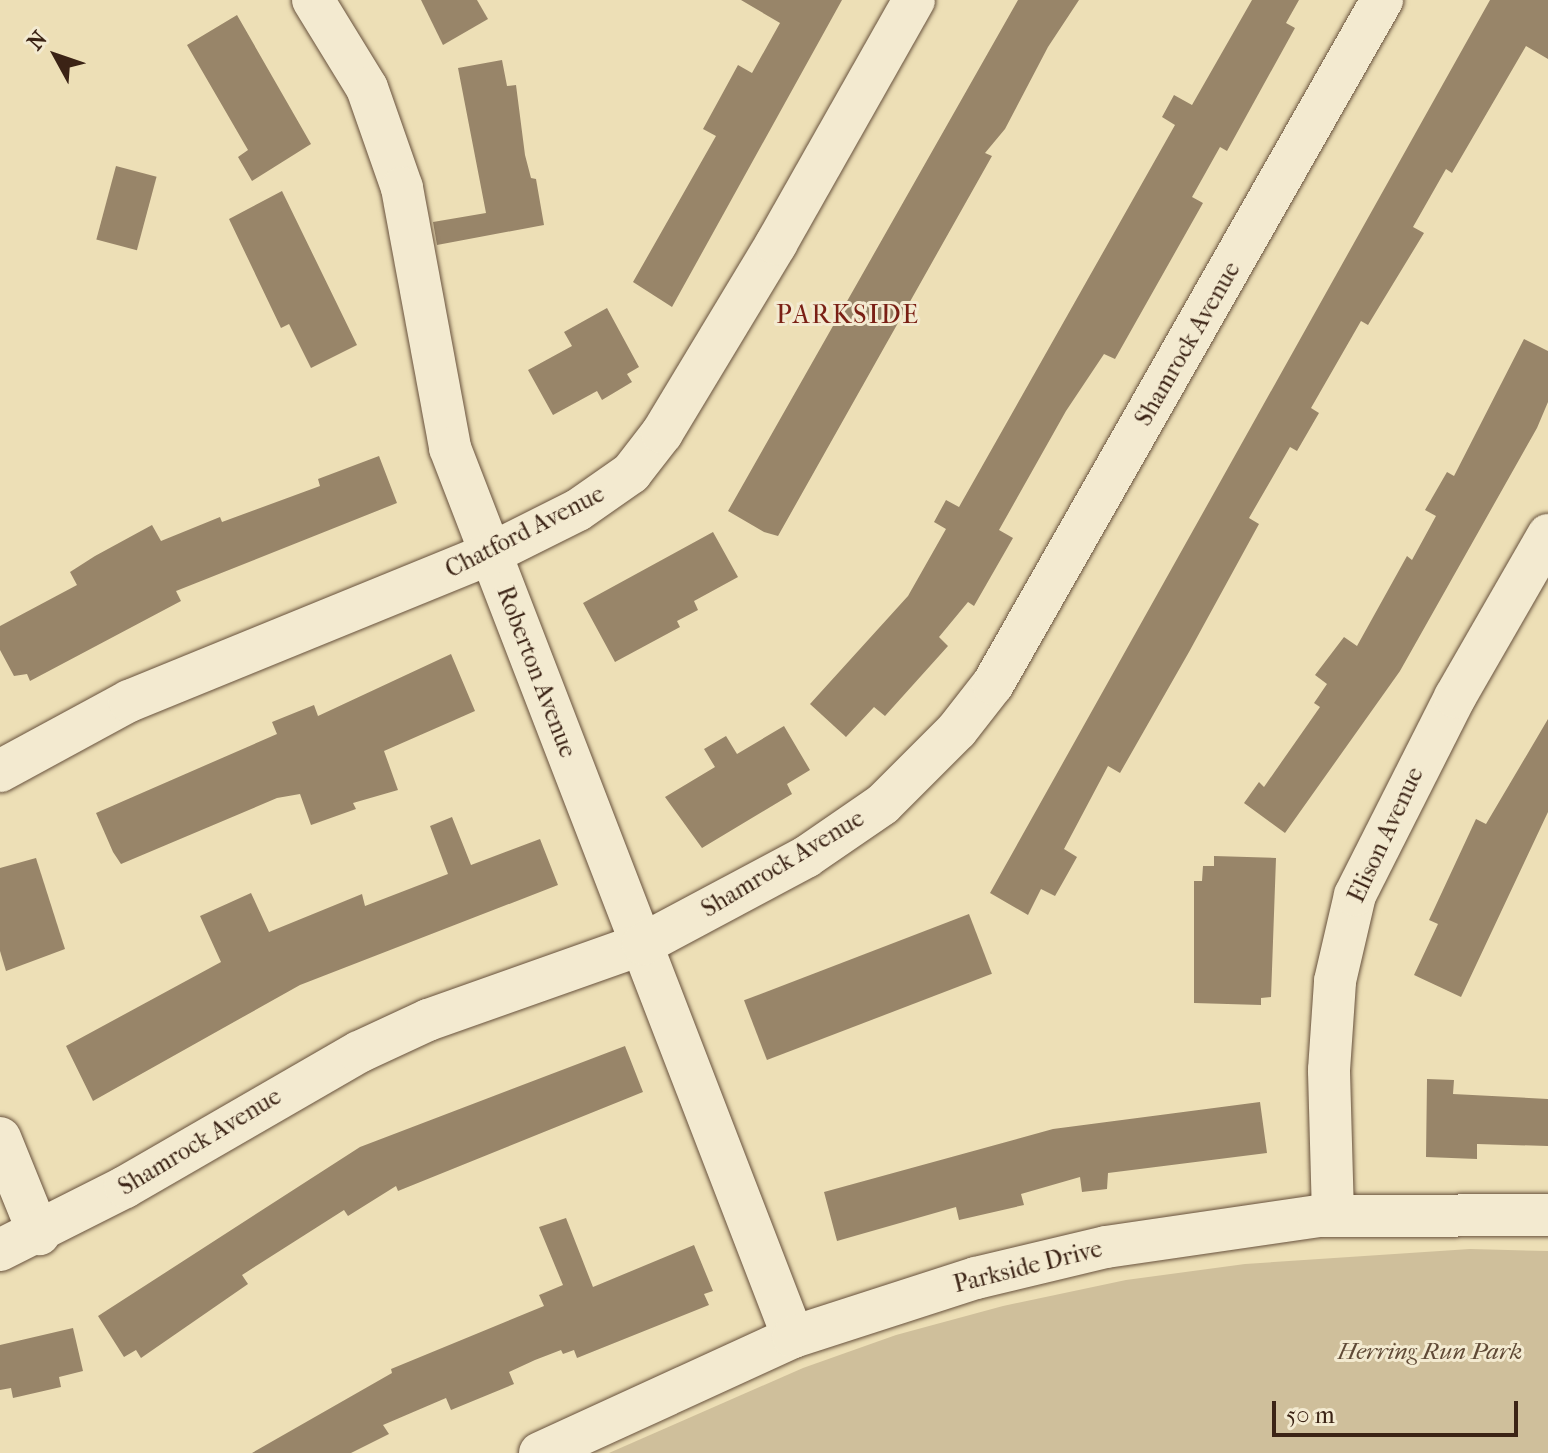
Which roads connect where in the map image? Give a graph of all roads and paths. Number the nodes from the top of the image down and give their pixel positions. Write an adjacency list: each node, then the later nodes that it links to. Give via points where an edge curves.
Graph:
1 (313, 0): 5 (street, Roberton Avenue, via 348,50 383,128 402,188 450,448)
2 (914, 0): 5 (street, Chatford Avenue, via 776,244 646,456 609,491)
3 (1382, 0): 7 (street, Shamrock Avenue, via 993,684 957,730 883,804 806,857)
4 (1548, 535): 9 (street, Elison Avenue, via 1455,697 1355,895 1335,981 1329,1070)
5 (490, 554): 6 (street, Chatford Avenue, via 129,701); 7 (street, Roberton Avenue)
6 (0, 771)
7 (643, 944): 11 (street, Shamrock Avenue, via 428,1020 359,1052); 13 (street, Roberton Avenue)
8 (0, 1138): 11 (street)
9 (1333, 1215): 10 (street, Parkside Drive); 13 (street, Parkside Drive, via 1106,1247 976,1278)
10 (1548, 1215)
11 (39, 1234): 12 (street, Shamrock Avenue)
12 (0, 1250)
13 (793, 1337): 14 (street, Parkside Drive)
14 (540, 1453)

